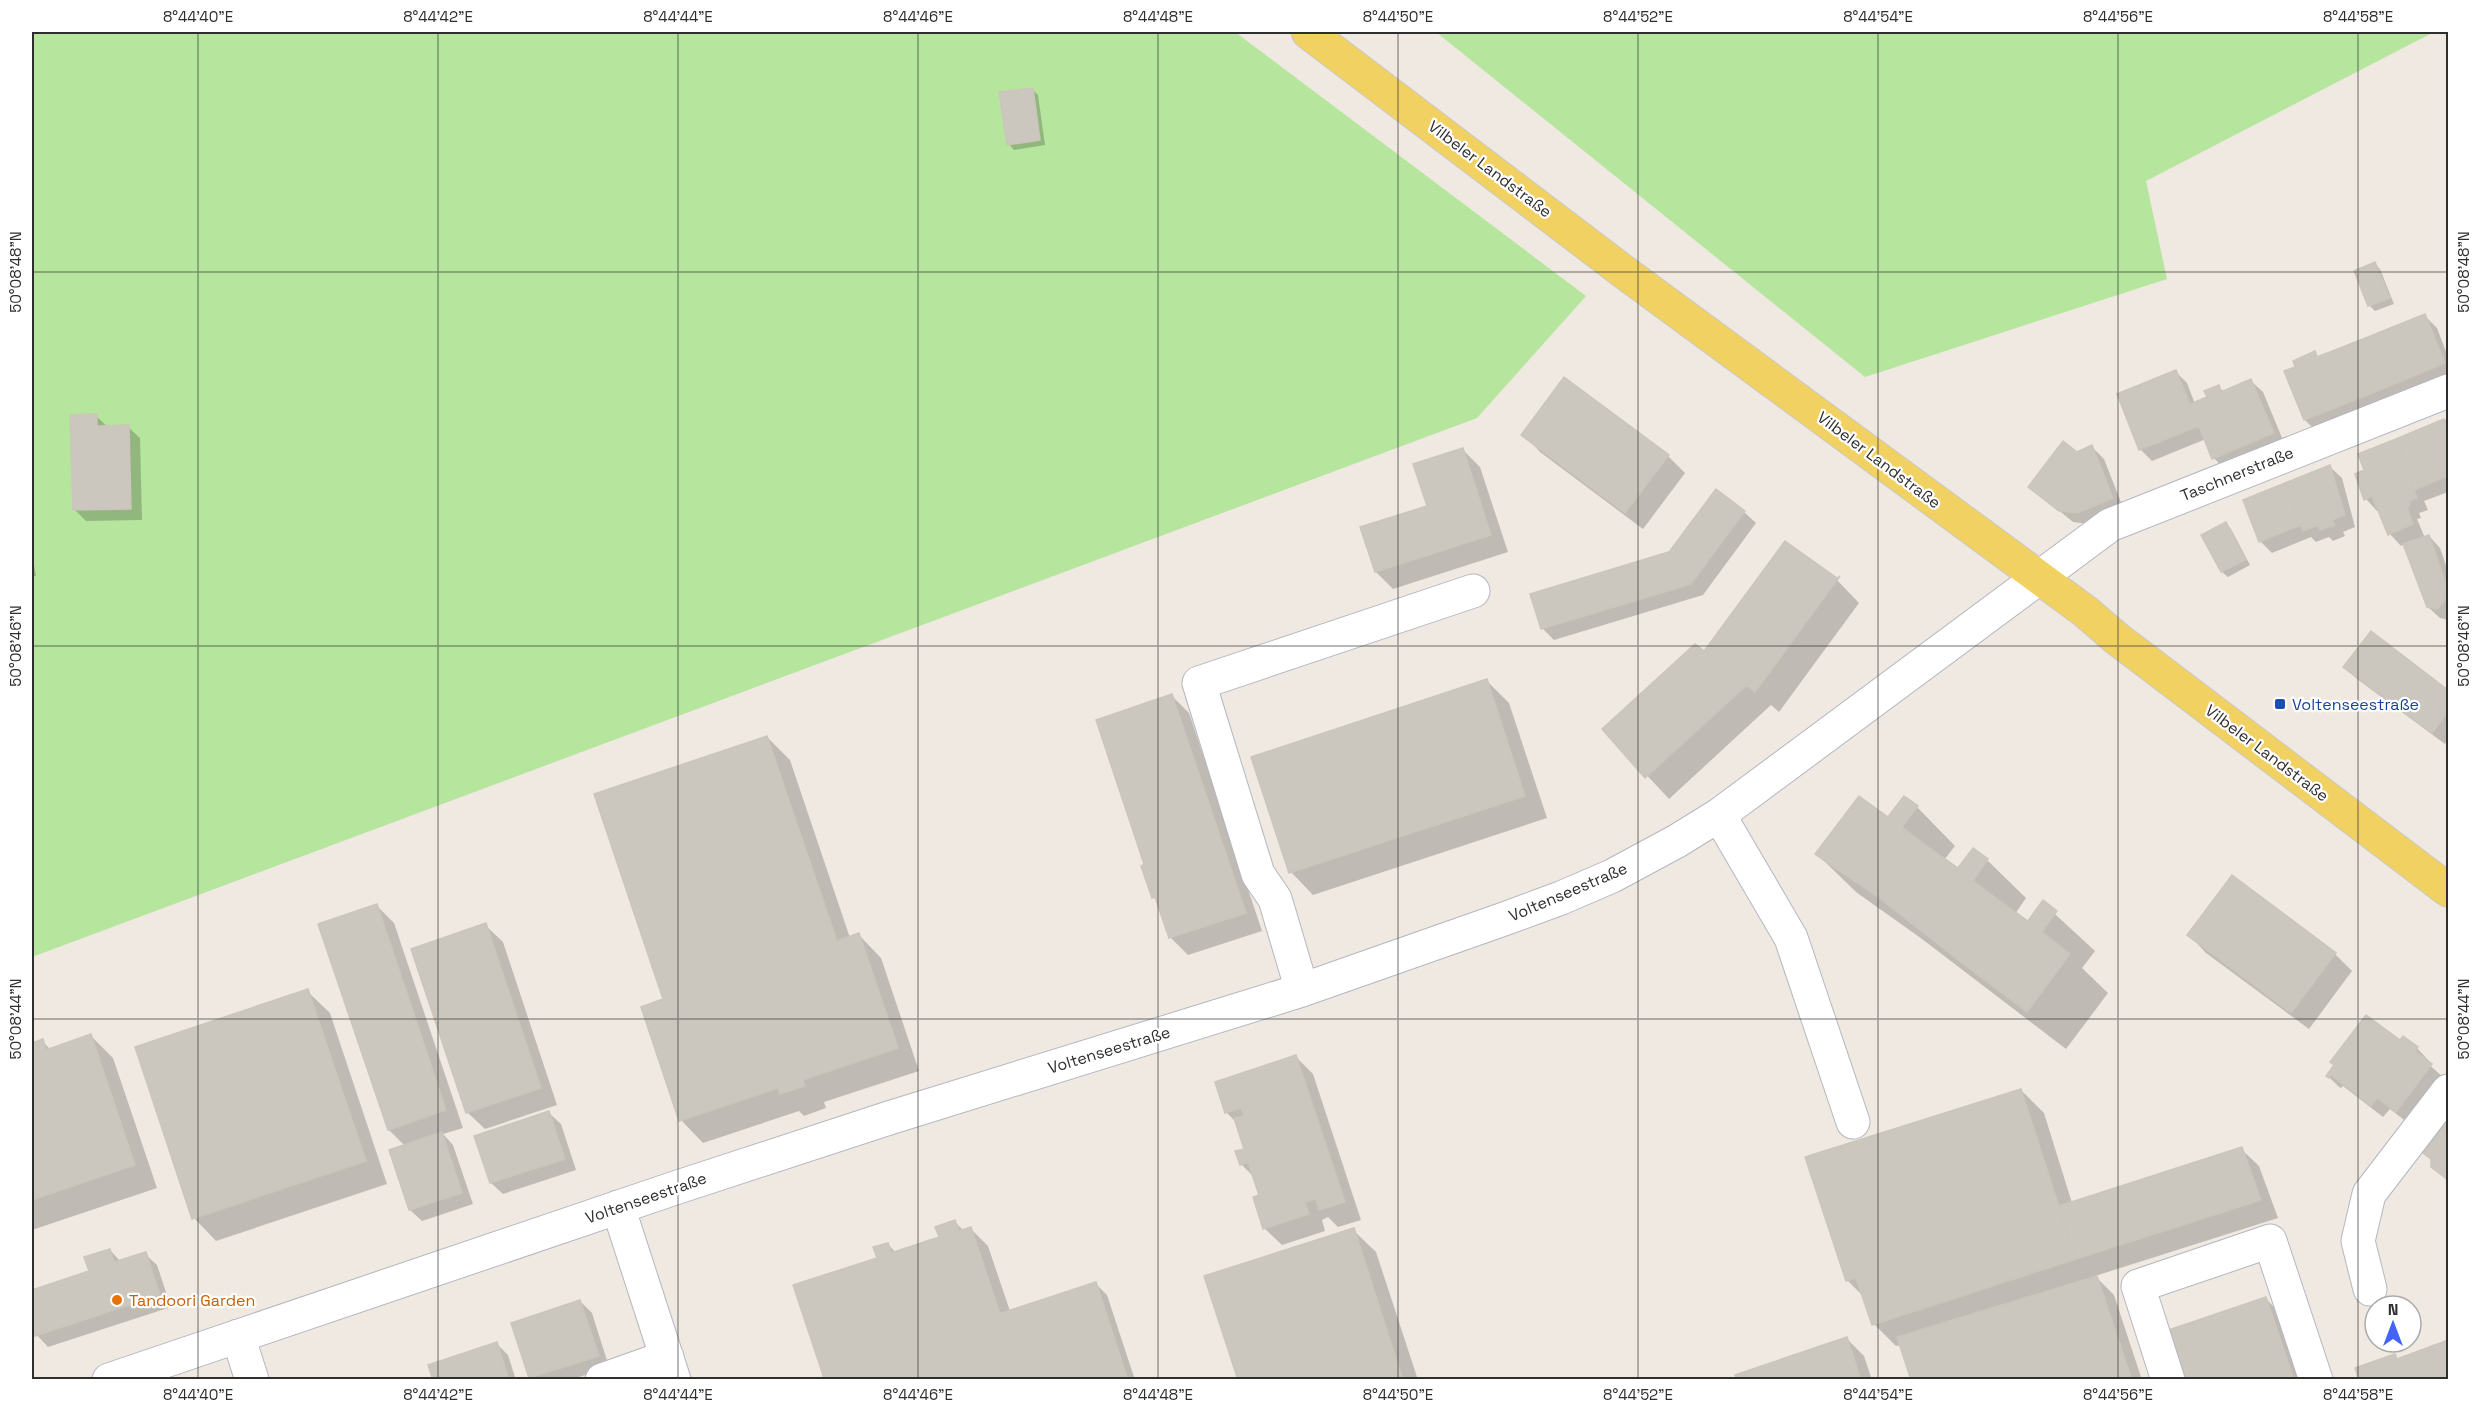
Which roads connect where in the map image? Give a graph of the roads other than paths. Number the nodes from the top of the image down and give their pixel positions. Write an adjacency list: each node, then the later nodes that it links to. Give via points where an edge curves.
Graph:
1 (1308, 32): 3 (main road, Vilbeler Landstraße)
2 (2448, 391): 3 (street, Taschnerstraße, via 2110,525)
3 (2037, 578): 5 (street, Voltenseestraße); 6 (main road, Vilbeler Landstraße)
4 (1473, 591): 7 (street, via 1199,683 1258,874 1275,899)
5 (1719, 815): 7 (street, Voltenseestraße, via 1612,876 1561,898); 9 (street, via 1791,938)
6 (2448, 890)
7 (1302, 990): 10 (street, Voltenseestraße)
8 (2448, 1091): 11 (street, via 2369,1194 2358,1241)
9 (1853, 1122)
10 (618, 1207): 12 (street, Voltenseestraße); 13 (street)
11 (2370, 1289)
12 (238, 1336): 14 (street, Voltenseestraße); 15 (street)
13 (670, 1368): 16 (street)
14 (109, 1380)
15 (252, 1380)
16 (602, 1380)
17 (2168, 1380): 18 (street, via 2138,1286 2270,1241)
18 (2316, 1380)

